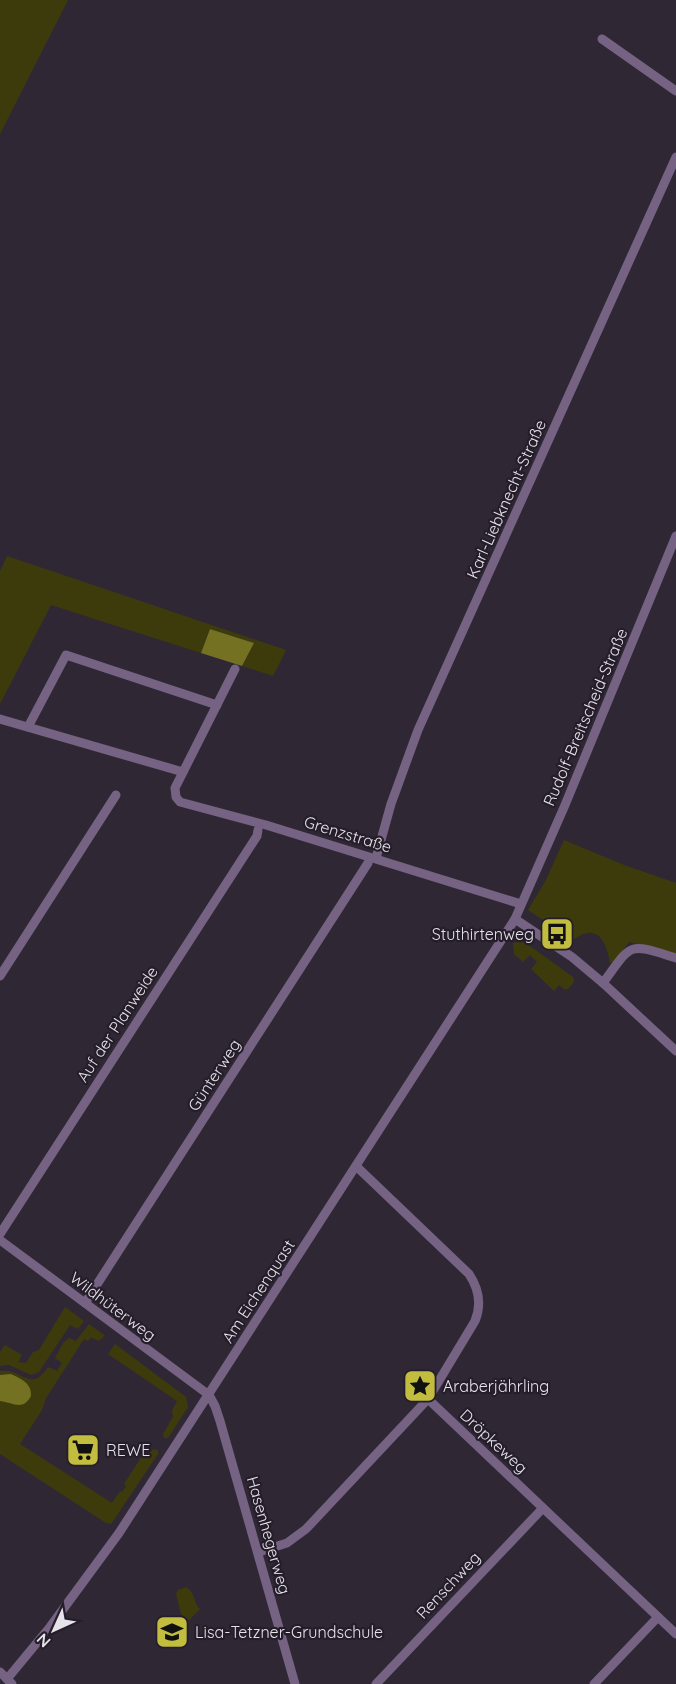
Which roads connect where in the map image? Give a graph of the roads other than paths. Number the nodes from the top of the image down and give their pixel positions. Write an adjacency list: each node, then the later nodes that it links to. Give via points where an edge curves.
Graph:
1 (602, 39): 2 (street)
2 (676, 91)
3 (676, 157): 12 (street, Karl-Liebknecht-Straße, via 418,730)
4 (676, 536): 13 (street, Rudolf-Breitscheid-Straße)
5 (235, 669): 6 (street)
6 (217, 705): 8 (street, via 66,656); 9 (street)
7 (0, 719): 8 (street)
8 (28, 727): 9 (street)
9 (183, 772): 12 (street, Grenzstraße, via 176,797 185,804 266,825)
10 (116, 795): 16 (street)
11 (258, 830): 20 (street, Auf der Planweide)
12 (372, 861): 13 (street, Grenzstraße); 22 (street, Günterweg)
13 (520, 905): 14 (street, Am Eichenquast)
14 (515, 919): 17 (street, via 558,946); 19 (street, Am Eichenquast)
15 (676, 958): 17 (street, via 633,948 625,952)
16 (0, 976)
17 (603, 983): 18 (street)
18 (676, 1051)
19 (356, 1166): 23 (street, Am Eichenquast); 24 (street, via 469,1274 477,1287 478,1314)
20 (0, 1234)
21 (0, 1240): 22 (street, Wildhüterweg)
22 (85, 1303): 23 (street, Wildhüterweg)
23 (209, 1395): 26 (street, Hasenhegerweg); 29 (street, Am Eichenquast, via 119,1533 52,1625)
24 (428, 1399): 25 (street, Dröpkeweg); 26 (street, via 306,1529 287,1544)
25 (543, 1508): 27 (street, Dröpkeweg); 31 (street, Renschweg)
26 (259, 1552): 30 (street, Hasenhegerweg)
27 (658, 1617): 28 (street, Dröpkeweg); 32 (street)
28 (676, 1634)
29 (6, 1679)
30 (295, 1684)
31 (376, 1684)
32 (594, 1684)

